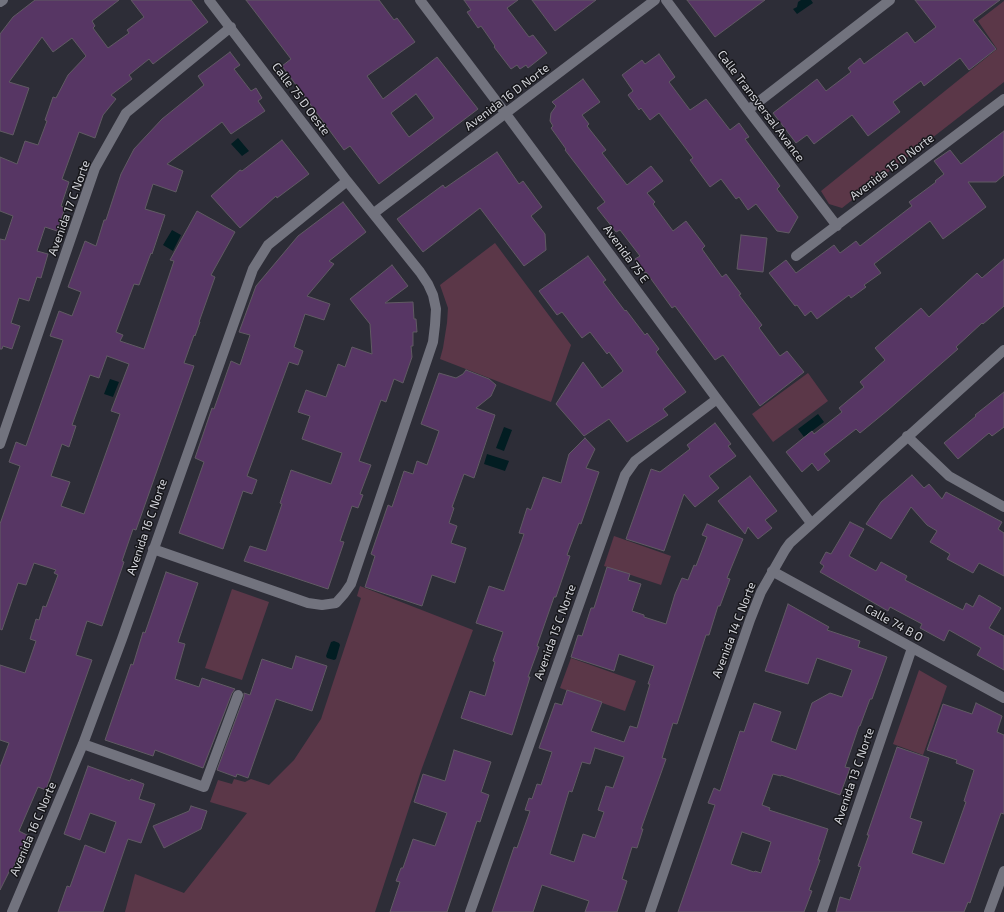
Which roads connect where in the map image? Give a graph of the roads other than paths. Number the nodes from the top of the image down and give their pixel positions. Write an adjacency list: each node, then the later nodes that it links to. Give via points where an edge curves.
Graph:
1 (3, 0): 7 (street)
2 (209, 0): 8 (street, Calle 75 D Oeste)
3 (420, 0): 11 (street, Avenida 75 E)
4 (655, 0): 11 (street, Avenida 16 D Norte)
5 (666, 0): 10 (street, Calle Transversal Avance)
6 (890, 0): 10 (street)
7 (0, 2)
8 (231, 27): 12 (street, Calle 75 D Oeste); 19 (street, Avenida 17 C Norte, via 126,113 95,168)
9 (1004, 99): 14 (street, Avenida 15 D Norte)
10 (748, 110): 14 (street, Calle Transversal Avance)
11 (506, 114): 13 (street, Avenida 16 D Norte); 17 (street, Avenida 75 E)
12 (347, 181): 13 (street, Calle 75 D Oeste); 22 (street, Avenida 16 C Norte, via 268,245 253,269)
13 (374, 213): 22 (street, Calle 75 D Oeste, via 428,284 434,295 436,309 430,350 351,584 336,603 308,603)
14 (837, 226): 15 (street, Avenida 15 D Norte)
15 (796, 256)
16 (1004, 350): 18 (street, Avenida 14 C Norte)
17 (717, 398): 21 (street, Avenida 75 E); 30 (street, Avenida 15 C Norte, via 635,461 625,475)
18 (907, 436): 20 (street, via 949,476); 21 (street, Avenida 14 C Norte)
19 (0, 444)
20 (1004, 507)
21 (811, 523): 23 (street, Avenida 14 C Norte, via 790,543)
22 (153, 549): 27 (street, Avenida 16 C Norte)
23 (772, 571): 24 (street, Calle 74 B O); 31 (street, Avenida 14 C Norte, via 750,620)
24 (912, 648): 26 (street, Calle 74 B O); 32 (street, Avenida 13 C Norte)
25 (238, 695): 27 (street, via 204,787)
26 (1004, 698)
27 (83, 744): 29 (street, Avenida 16 C Norte)
28 (1004, 871): 33 (street)
29 (12, 912)
30 (470, 912)
31 (650, 912)
32 (822, 912)
33 (989, 912)

